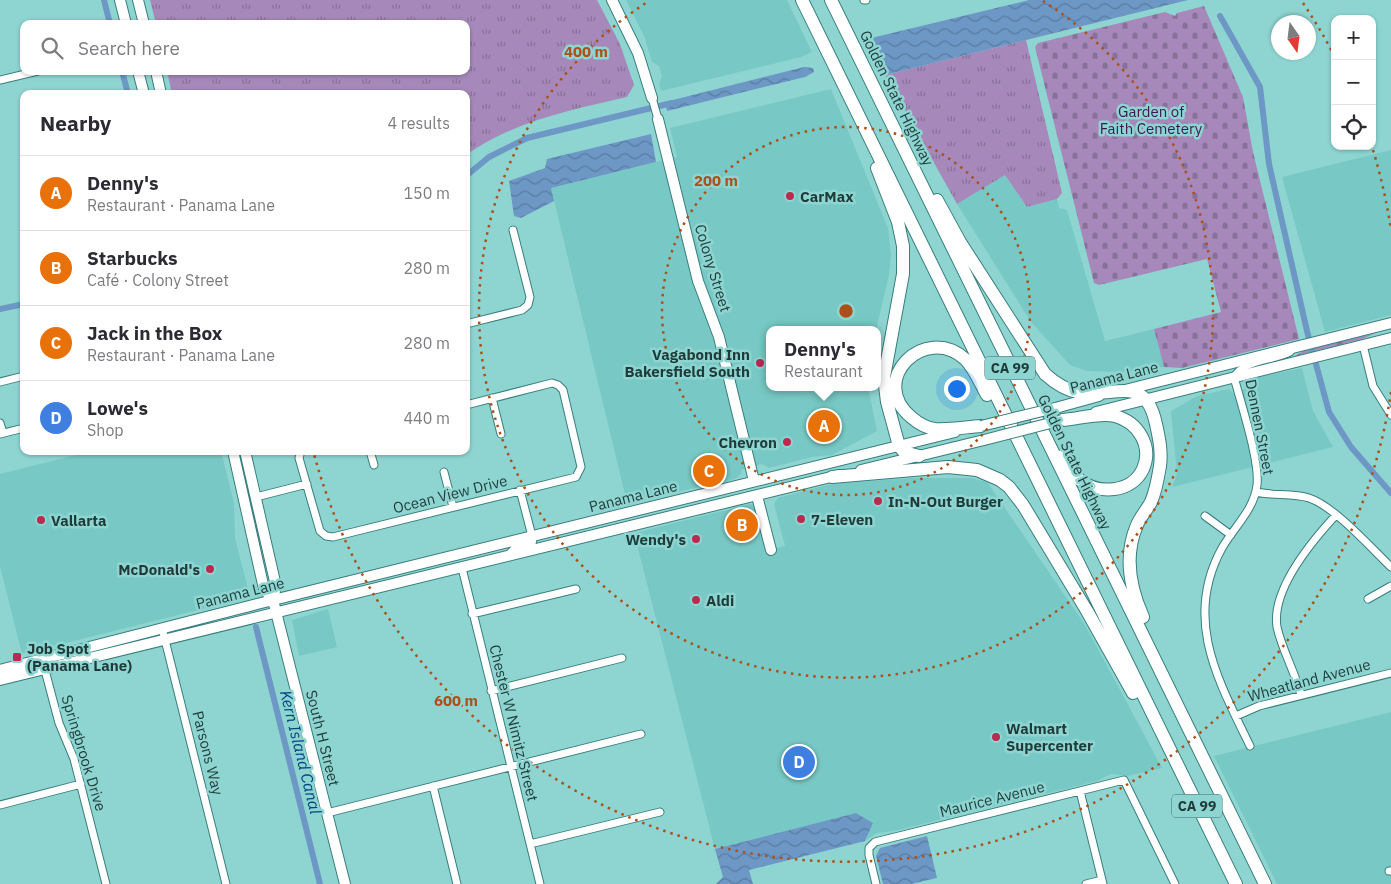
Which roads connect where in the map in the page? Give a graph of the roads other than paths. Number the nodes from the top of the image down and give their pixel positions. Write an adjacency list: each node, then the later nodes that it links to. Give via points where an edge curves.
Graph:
1 (120, 0): 6 (main road)
2 (138, 0): 7 (main road)
3 (612, 0): 16 (main road, Colony Street, via 638,53)
4 (802, 0): 12 (highway, CA 99)
5 (831, 0): 8 (highway, Golden State Highway / CA 99)
6 (125, 20)
7 (143, 20)
8 (865, 70): 25 (highway, Golden State Highway / CA 99); 29 (highway, via 960,242 1045,374 1060,386 1079,393)
9 (21, 75): 13 (street)
10 (139, 75): 14 (main road)
11 (157, 75): 15 (main road)
12 (842, 79): 40 (highway, via 898,222 902,240 903,274 884,377); 57 (highway, CA 99)
13 (0, 80)
14 (143, 90)
15 (160, 90)
16 (652, 98): 17 (street, Colony Street)
17 (658, 119): 50 (main road, Colony Street, via 698,280 719,337)
18 (513, 230): 19 (street, via 530,297 528,305 522,310)
19 (470, 323)
20 (1391, 324): 24 (main road, Panama Lane)
21 (1391, 330): 23 (main road, via 1368,337)
22 (1391, 338): 23 (main road, Panama Lane)
23 (1363, 345): 27 (main road, Panama Lane); 33 (street, via 1373,386)
24 (1302, 346): 27 (street, Dennen Street, via 1280,357 1245,366); 29 (main road, Panama Lane)
25 (1001, 349): 34 (highway, via 1079,480 1099,490 1115,489 1130,483 1142,470 1145,455 1142,437 1130,422 1113,415); 89 (highway, Golden State Highway / CA 99)
26 (20, 377): 28 (street)
27 (1234, 377): 31 (main road, Panama Lane); 53 (street, Dennen Street, via 1256,466)
28 (0, 382)
29 (1125, 390): 31 (highway); 36 (main road, Panama Lane, bridge)
30 (492, 398): 32 (street); 39 (street); 52 (street, Ocean View Drive, via 552,384 562,390 580,472 576,477)
31 (1146, 399): 34 (main road, Panama Lane); 89 (highway, via 1153,411 1161,447 1160,463 1151,502 1133,538 1130,575 1136,602)
32 (470, 404)
33 (1391, 415)
34 (1062, 420): 46 (main road, Panama Lane, bridge)
35 (0, 422): 38 (street)
36 (981, 426): 40 (main road, Panama Lane); 57 (highway, via 935,429 916,421 904,411 897,399 896,378 903,364 922,350 936,348 952,351 965,360)
37 (20, 429): 38 (street)
38 (1, 434)
39 (500, 434)
40 (899, 446): 46 (highway, via 904,452); 50 (main road, Panama Lane)
41 (235, 455): 58 (main road, South H Street)
42 (236, 455): 56 (main road, via 247,485)
43 (246, 455): 56 (main road, South H Street)
44 (300, 455): 51 (street)
45 (371, 455): 47 (street)
46 (919, 456): 49 (main road, Panama Lane)
47 (374, 465)
48 (444, 472): 59 (street)
49 (832, 477): 55 (main road, Panama Lane); 87 (highway, via 963,468 989,474 1009,487 1088,611 1144,713)
50 (754, 481): 54 (main road, Panama Lane); 55 (street, Colony Street)
51 (307, 484): 56 (street); 59 (street, Ocean View Drive, via 320,531 326,536 333,537)
52 (520, 490): 59 (street, Ocean View Drive); 64 (street)
53 (1256, 492): 60 (street, via 1311,498); 63 (street, Dennen Street)
54 (696, 496): 62 (main road, via 680,506 648,514); 64 (main road, Panama Lane)
55 (757, 496): 62 (main road, Panama Lane); 67 (main road, Colony Street)
56 (256, 497): 65 (main road, South H Street)
57 (1046, 499): 87 (highway, CA 99)
58 (245, 501): 65 (main road, via 252,508); 74 (main road, South H Street, via 264,589)
59 (453, 507)
60 (1336, 515): 69 (street); 85 (street, via 1288,579 1277,607 1280,636)
61 (1205, 516): 63 (street)
62 (644, 524): 68 (main road, Panama Lane)
63 (1231, 535): 86 (street, Dennen Street, via 1212,572 1204,626 1212,661)
64 (532, 536): 66 (main road, Panama Lane); 68 (main road, via 530,542 517,548)
65 (265, 537): 74 (main road, South H Street, via 276,586)
66 (485, 547): 70 (main road, via 465,560); 74 (main road, Panama Lane)
67 (771, 550)
68 (510, 556): 70 (main road, Panama Lane)
69 (1391, 567)
70 (462, 568): 75 (main road, Panama Lane); 76 (street, Chester W Nimitz Street)
71 (1391, 586): 73 (street)
72 (576, 588): 76 (street)
73 (1368, 599)
74 (273, 600): 75 (main road, South H Street); 77 (main road, Panama Lane)
75 (276, 613): 78 (main road, Panama Lane); 96 (main road, South H Street)
76 (472, 614): 84 (street, Chester W Nimitz Street)
77 (162, 628): 78 (street, Parsons Way); 80 (main road, Panama Lane)
78 (165, 640): 80 (main road, Panama Lane); 101 (street, Parsons Way)
79 (622, 658): 84 (street)
80 (44, 664): 81 (main road, Panama Lane); 83 (main road, Panama Lane); 92 (street, Springbrook Drive, via 59,723)
81 (0, 670)
82 (1391, 673): 85 (street, Wheatland Avenue)
83 (0, 680)
84 (492, 690): 91 (street, Chester W Nimitz Street)
85 (1301, 695): 86 (street, Wheatland Avenue, via 1254,707)
86 (1236, 716): 90 (street, Dennen Street)
87 (1159, 727): 108 (highway, CA 99)
88 (641, 734): 91 (street)
89 (1192, 734): 109 (highway, Golden State Highway / CA 99)
90 (1250, 746)
91 (510, 767): 93 (street); 98 (street, Chester W Nimitz Street)
92 (81, 784): 95 (street); 100 (street, Springbrook Drive)
93 (433, 786): 96 (street); 103 (street)
94 (1080, 791): 99 (street); 105 (street, Maurice Avenue, via 875,842 869,848); 107 (street, Maurice Avenue, via 1124,780)
95 (0, 805)
96 (327, 812): 102 (main road, South H Street)
97 (660, 812): 98 (street)
98 (530, 844): 104 (street, Chester W Nimitz Street)
99 (1103, 882): 106 (street)
100 (106, 884)
101 (226, 884)
102 (345, 884)
103 (457, 884)
104 (540, 884)
105 (876, 884)
106 (1086, 884)
107 (1175, 884)
108 (1236, 884)
109 (1265, 884)

